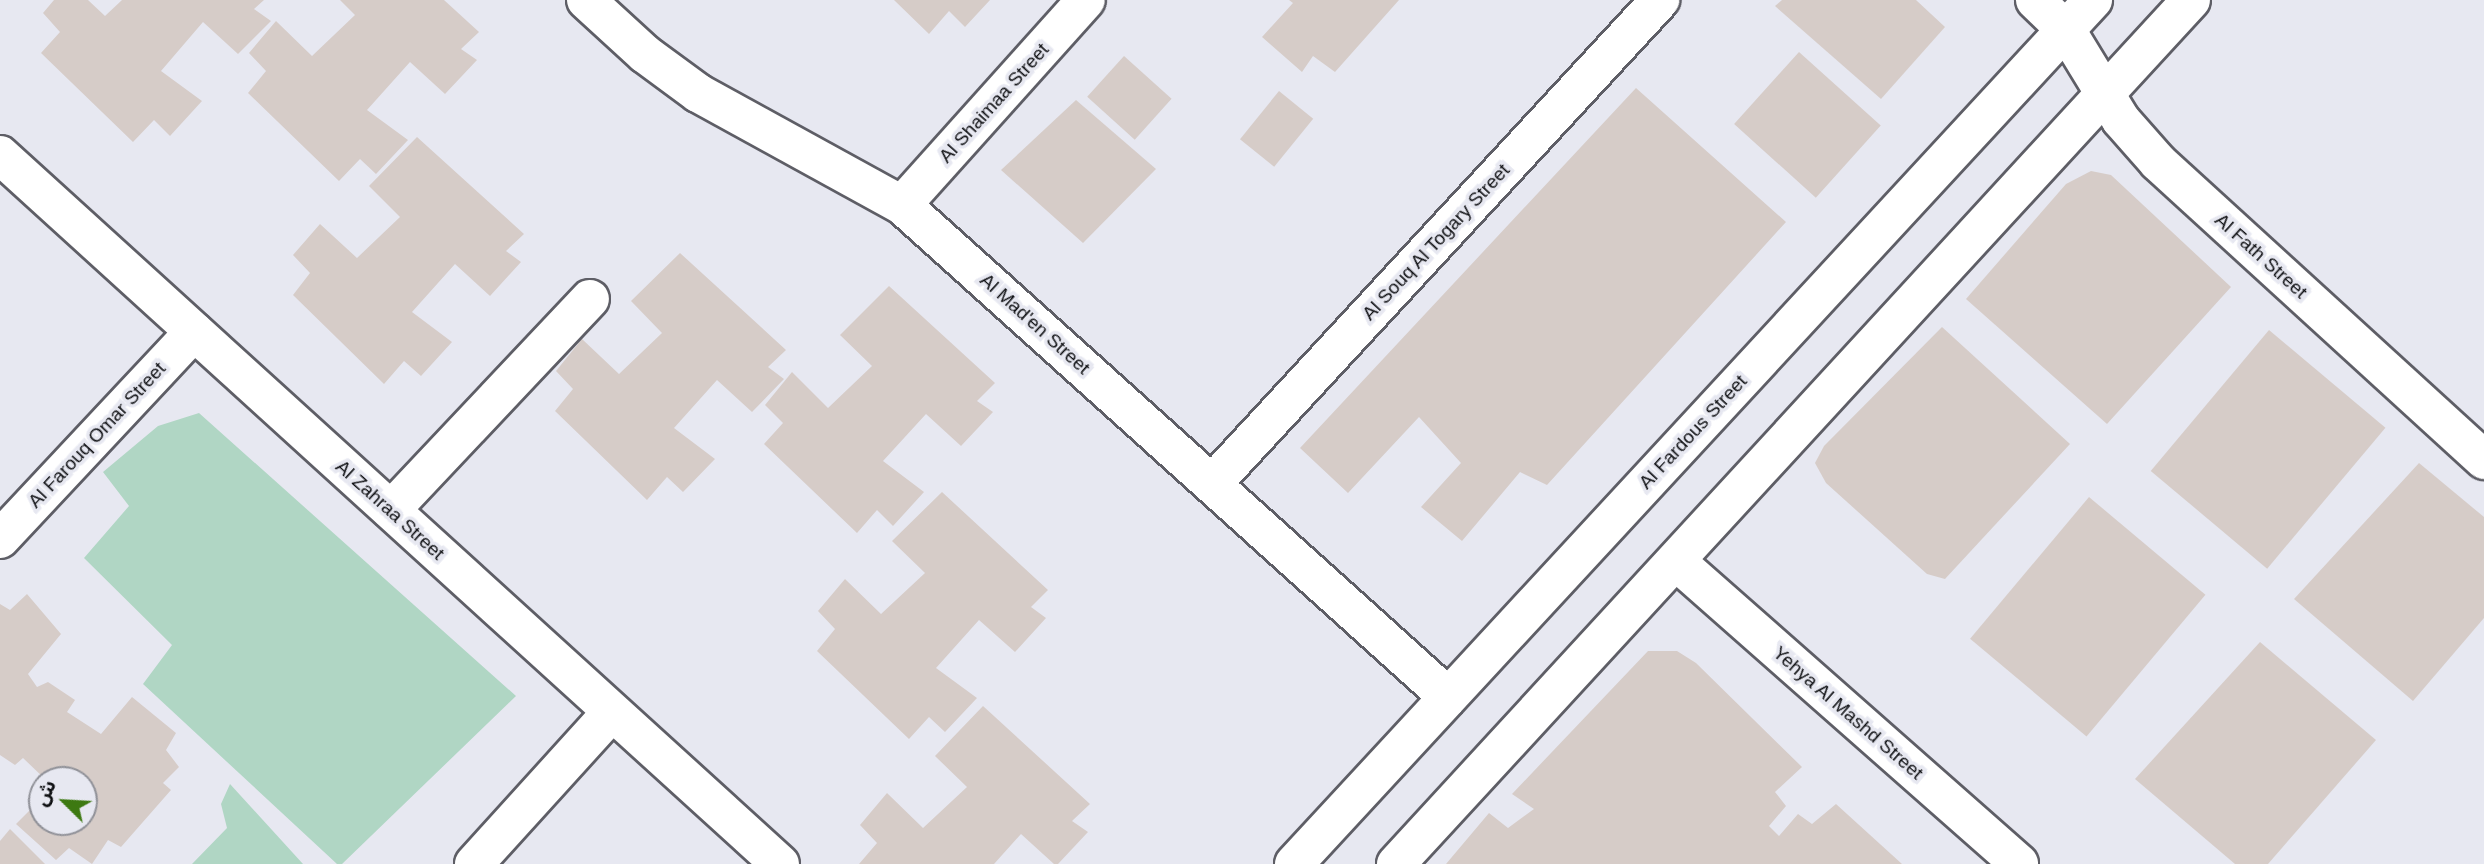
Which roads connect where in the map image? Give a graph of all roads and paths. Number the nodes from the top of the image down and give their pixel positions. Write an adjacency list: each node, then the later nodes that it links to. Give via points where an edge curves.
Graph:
1 (586, 0): 10 (street, Al Mad'en Street, via 645,54 698,93)
2 (1086, 0): 10 (street, Al Shaimaa Street)
3 (1660, 0): 14 (street, Al Souq Al Togary Street)
4 (2035, 0): 7 (street, Al Fath Street)
5 (2093, 0): 7 (street, Al Fardous Street)
6 (2191, 0): 8 (street)
7 (2066, 30): 8 (street, Al Fath Street); 18 (street, Al Fardous Street)
8 (2105, 94): 13 (street, Al Fath Street, via 2158,162); 17 (street)
9 (0, 155): 12 (street, Al Zahraa Street)
10 (902, 205): 14 (street, Al Mad'en Street)
11 (590, 299): 15 (street)
12 (194, 332): 15 (street, Al Zahraa Street); 16 (street, Al Farouq Omar Street)
13 (2484, 460)
14 (1212, 484): 18 (street, Al Mad'en Street)
15 (391, 510): 19 (street, Al Zahraa Street)
16 (0, 539)
17 (1676, 562): 23 (street); 24 (street, Yehya Al Mashd Street)
18 (1448, 697): 22 (street, Al Fardous Street)
19 (612, 712): 20 (street); 21 (street, Al Zahraa Street)
20 (474, 864)
21 (780, 864)
22 (1294, 864)
23 (1396, 864)
24 (2019, 864)

